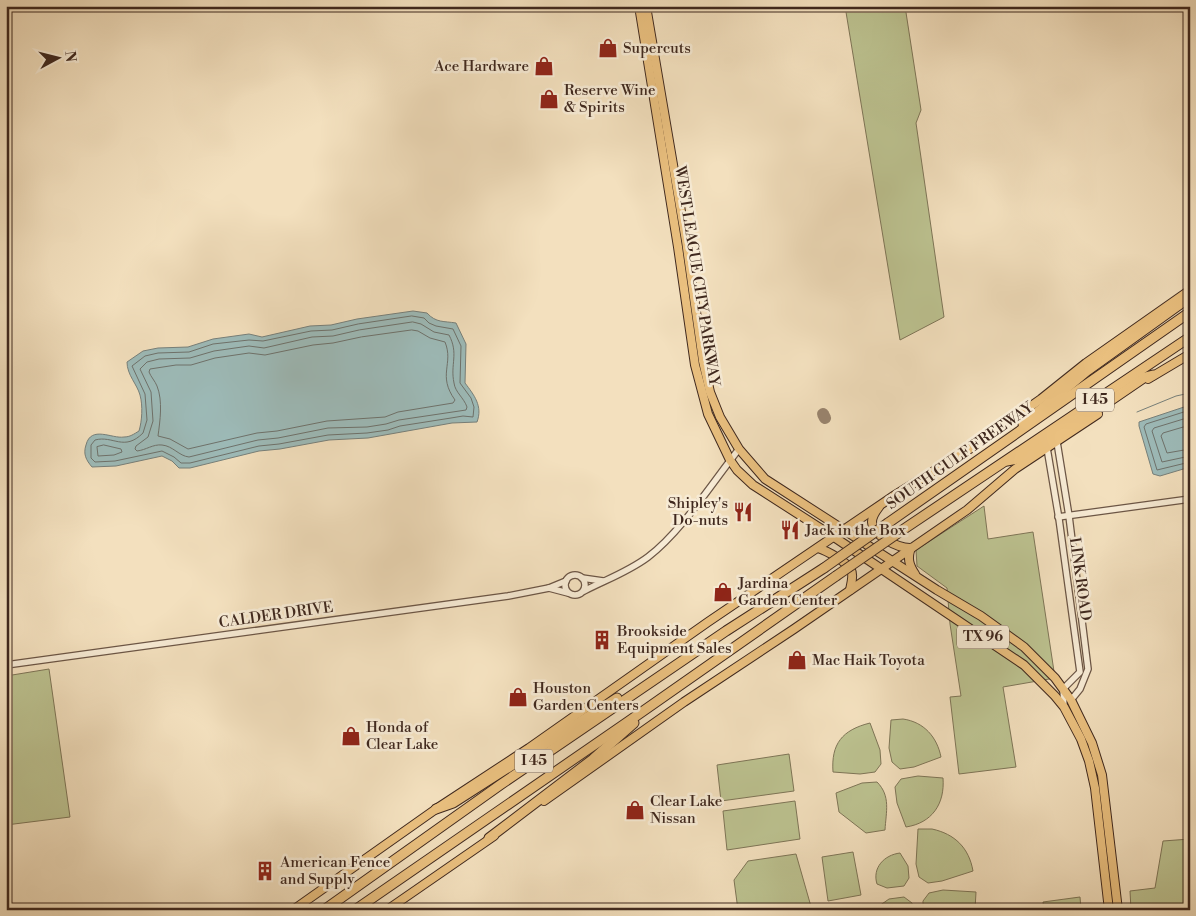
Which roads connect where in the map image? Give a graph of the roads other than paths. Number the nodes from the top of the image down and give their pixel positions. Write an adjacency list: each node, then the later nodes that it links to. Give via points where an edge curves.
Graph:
1 (644, 7): 2 (main road, WEST LEAGUE CITY PARKWAY); 3 (main road, WEST LEAGUE CITY PARKWAY)
2 (652, 92): 3 (main road); 4 (main road, WEST LEAGUE CITY PARKWAY)
3 (661, 92): 4 (main road, WEST LEAGUE CITY PARKWAY)
4 (669, 166): 14 (main road, WEST LEAGUE CITY PARKWAY, via 707,380 720,417); 15 (main road, WEST LEAGUE CITY PARKWAY, via 699,385 708,414)
5 (1190, 290): 18 (main road, via 976,445)
6 (1190, 297): 11 (highway, via 1087,371 1026,420)
7 (1190, 312): 11 (highway, SOUTH GULF FREEWAY / I 45)
8 (1190, 336): 16 (highway, SOUTH GULF FREEWAY / I 45)
9 (1190, 354): 10 (main road)
10 (1153, 375): 12 (main road); 16 (highway, via 1018,459)
11 (1007, 440): 35 (highway, SOUTH GULF FREEWAY / I 45, bridge, via 824,568)
12 (1057, 442): 13 (main road); 19 (street, LINK ROAD)
13 (1047, 448): 20 (street, LINK ROAD); 24 (main road, via 968,510)
14 (739, 449): 15 (street); 21 (main road, WEST LEAGUE CITY PARKWAY, via 765,479)
15 (730, 460): 22 (main road, WEST LEAGUE CITY PARKWAY, via 753,485); 30 (street, via 656,550)
16 (1000, 463): 37 (highway, SOUTH GULF FREEWAY / I 45, bridge)
17 (1190, 499): 19 (street)
18 (880, 505): 21 (main road); 24 (main road, via 872,521 873,526 880,535 900,548)
19 (1068, 516): 20 (street); 39 (street, LINK ROAD, via 1088,669)
20 (1058, 517): 38 (street, LINK ROAD, via 1080,672)
21 (844, 530): 22 (main road); 25 (main road, WEST LEAGUE CITY PARKWAY / TX 96)
22 (834, 537): 23 (main road); 26 (main road, WEST LEAGUE CITY PARKWAY / TX 96)
23 (818, 548): 32 (main road, via 833,554 851,570); 41 (main road, via 529,748)
24 (911, 548): 25 (main road); 27 (main road, via 908,559)
25 (893, 560): 26 (main road); 27 (main road, WEST LEAGUE CITY PARKWAY / TX 96)
26 (880, 569): 32 (main road); 40 (main road, WEST LEAGUE CITY PARKWAY / TX 96, via 1024,665)
27 (918, 577): 38 (main road, WEST LEAGUE CITY PARKWAY / TX 96, via 1024,647)
28 (582, 578): 29 (street, via 573,575); 30 (street); 33 (street)
29 (566, 581): 31 (street, CALDER DRIVE); 34 (street)
30 (604, 581): 33 (street)
31 (549, 588): 34 (street, CALDER DRIVE); 36 (street, CALDER DRIVE)
32 (850, 590): 42 (main road)
33 (584, 591): 34 (street, via 578,595)
34 (569, 593)
35 (749, 616): 41 (highway, via 711,636 453,802); 44 (highway, SOUTH GULF FREEWAY / I 45, via 457,814)
36 (6, 665)
37 (709, 665): 42 (highway, via 695,682 634,723 593,759); 45 (highway, SOUTH GULF FREEWAY / I 45)
38 (1063, 689): 39 (main road, WEST LEAGUE CITY PARKWAY / TX 96); 40 (street)
39 (1071, 700): 48 (main road, WEST LEAGUE CITY PARKWAY / TX 96, via 1092,743 1102,774)
40 (1064, 707): 47 (main road, WEST LEAGUE CITY PARKWAY / TX 96, via 1081,739 1095,788)
41 (436, 808): 43 (main road)
42 (489, 838): 46 (main road)
43 (293, 910)
44 (324, 910)
45 (355, 910)
46 (387, 910)
47 (1109, 910)
48 (1118, 910)

